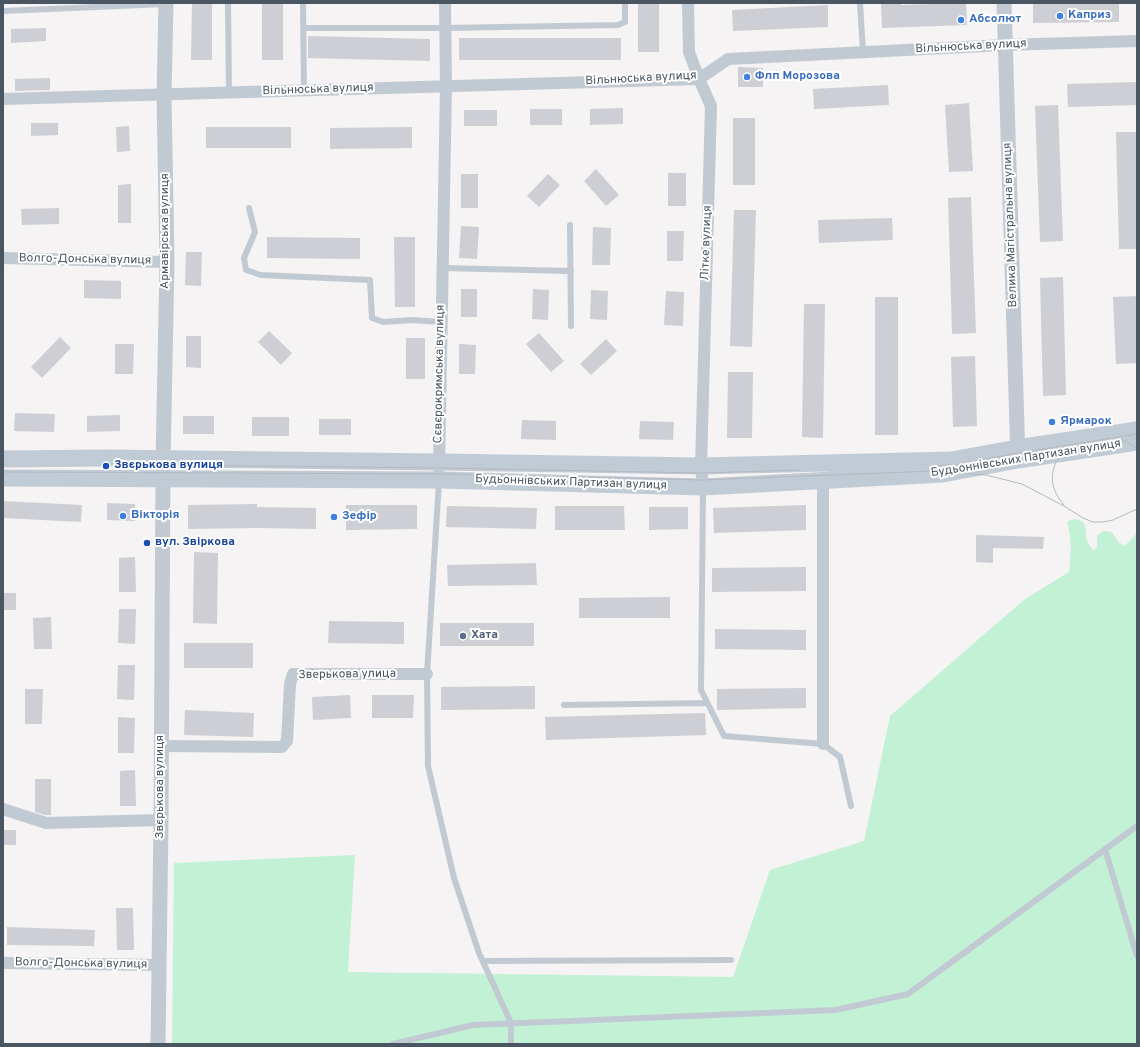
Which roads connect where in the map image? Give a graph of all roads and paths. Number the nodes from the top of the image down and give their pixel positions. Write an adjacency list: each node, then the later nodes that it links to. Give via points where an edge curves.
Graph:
1 (166, 3): 9 (lane); 19 (street, Армавірська вулиця)
2 (228, 3): 18 (lane)
3 (303, 3): 10 (lane)
4 (445, 3): 11 (street)
5 (625, 3): 11 (lane, via 625,22 618,25)
6 (688, 3): 15 (street, Літке вулиця, via 689,52)
7 (860, 3): 14 (lane)
8 (1004, 3): 13 (street, Велика Магістральна вулиця)
9 (3, 11)
10 (304, 28): 11 (lane); 17 (lane)
11 (445, 28): 16 (street)
12 (1137, 41): 13 (street, Вільнюська вулиця)
13 (1005, 45): 14 (street, Вільнюська вулиця); 31 (street, Велика Магістральна вулиця)
14 (863, 52): 15 (street, Вільнюська вулиця, via 728,59)
15 (699, 79): 16 (street, Вільнюська вулиця); 35 (street, Літке вулиця, via 711,106)
16 (446, 86): 17 (street, Вільнюська вулиця); 25 (street, Сєвєрокримська вулиця)
17 (304, 91): 18 (street, Вільнюська вулиця)
18 (228, 93): 19 (street, Вільнюська вулиця)
19 (164, 95): 20 (street); 24 (street, Армавірська вулиця)
20 (3, 99)
21 (249, 208): 27 (lane, via 255,232 244,258 246,270 261,275 370,280 372,318 383,322)
22 (570, 225): 26 (lane)
23 (3, 258): 24 (street, Волго-Донська вулиця)
24 (167, 262): 33 (street, Армавірська вулиця)
25 (442, 268): 26 (lane); 27 (street, Сєвєрокримська вулиця)
26 (571, 271): 28 (lane)
27 (441, 322): 34 (street, Сєвєрокримська вулиця)
28 (571, 326)
29 (1137, 430): 31 (main road, Будьоннівських Партизан вулиця)
30 (1137, 442): 31 (main road, Будьоннівських Партизан вулиця)
31 (1018, 454): 35 (main road, Будьоннівських Партизан вулиця, via 951,460); 39 (main road, Будьоннівських Партизан вулиця, via 943,474)
32 (3, 459): 33 (main road, Будьоннівських Партизан вулиця)
33 (163, 459): 34 (main road, Будьоннівських Партизан вулиця); 37 (street, Звєрькова вулиця)
34 (439, 462): 35 (main road, Будьоннівських Партизан вулиця); 38 (street, Сєвєрокримська вулиця)
35 (701, 466): 40 (street, Літке вулиця)
36 (3, 478): 37 (main road, Будьоннівських Партизан вулиця)
37 (163, 478): 38 (main road, Будьоннівських Партизан вулиця); 45 (street, Звєрькова вулиця)
38 (439, 480): 40 (main road, Будьоннівських Партизан вулиця); 41 (lane)
39 (824, 480): 40 (main road, Будьоннівських Партизан вулиця); 44 (street)
40 (703, 487): 42 (lane, via 701,690)
41 (427, 674): 45 (street, Зверькова улица, via 293,674 290,684 287,741 282,747); 53 (lane, via 428,766 454,878)
42 (707, 703): 43 (lane); 44 (lane, via 724,736)
43 (564, 705)
44 (823, 744): 46 (lane, via 840,757)
45 (162, 746): 48 (street, Звєрькова вулиця)
46 (851, 806)
47 (3, 809): 48 (street, via 46,823)
48 (161, 820): 55 (street, Звєрькова вулиця)
49 (1137, 826): 50 (lane)
50 (1105, 849): 51 (lane); 56 (lane, via 908,994 836,1010)
51 (1137, 956)
52 (731, 960): 53 (lane)
53 (483, 961): 56 (lane)
54 (3, 963): 55 (street, Волго-Донська вулиця)
55 (159, 965): 57 (street, Звєрькова вулиця)
56 (511, 1023): 58 (lane, via 472,1025); 59 (lane)
57 (158, 1044)
58 (393, 1044)
59 (511, 1044)

